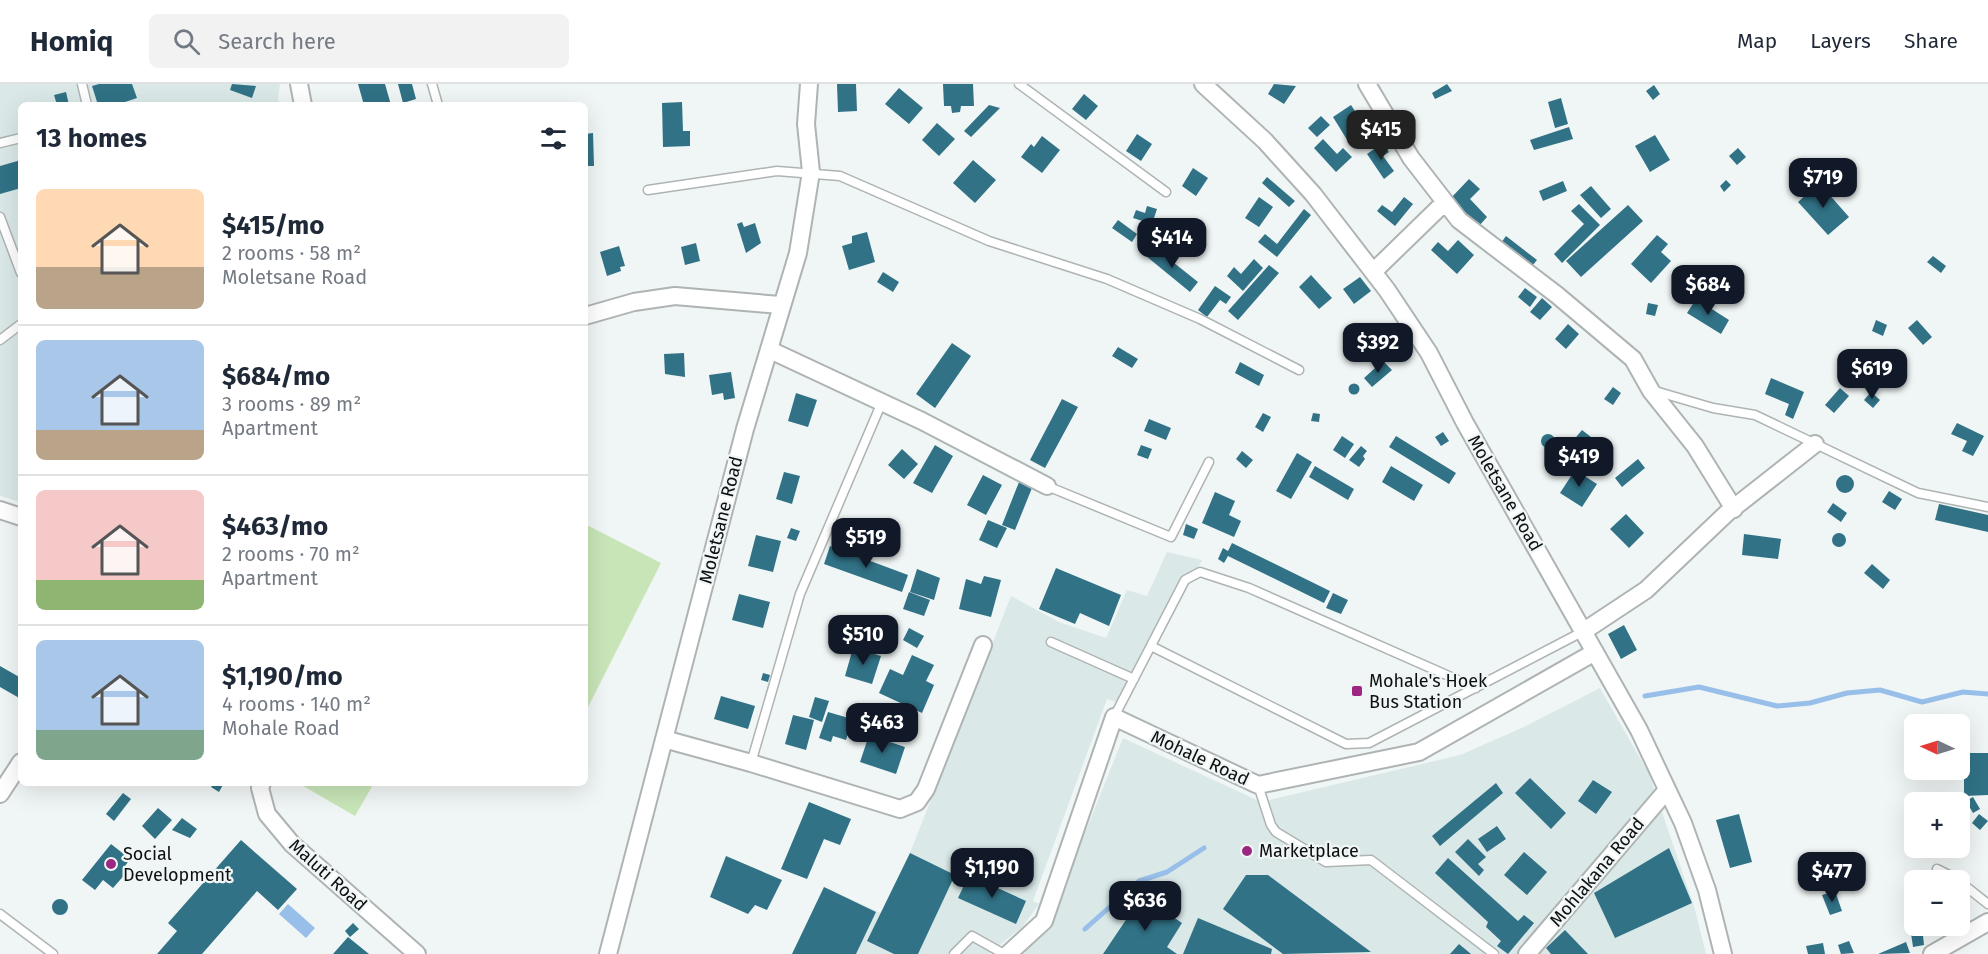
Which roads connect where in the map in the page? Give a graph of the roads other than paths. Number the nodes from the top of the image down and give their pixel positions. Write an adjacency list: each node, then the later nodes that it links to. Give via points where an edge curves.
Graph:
1 (82, 84): 8 (lane)
2 (299, 84): 9 (street)
3 (432, 84): 10 (lane)
4 (809, 84): 13 (street, Moletsane Road, via 806,124)
5 (1019, 84): 15 (lane)
6 (1203, 84): 19 (street, Moletsane Road, via 1265,141)
7 (1367, 84): 16 (street, via 1411,158)
8 (86, 102)
9 (302, 102)
10 (437, 102)
11 (18, 139): 12 (lane)
12 (0, 143)
13 (811, 172): 14 (lane, via 777,171); 20 (street, Moletsane Road, via 798,253); 25 (lane, via 840,176 989,241 1107,279 1200,319)
14 (648, 190)
15 (1166, 192)
16 (1444, 203): 19 (street); 26 (street, via 1487,243 1633,359)
17 (0, 217): 18 (lane)
18 (18, 265)
19 (1373, 272): 35 (street, Moletsane Road, via 1429,353)
20 (780, 305): 21 (street, via 675,296); 24 (street, Moletsane Road)
21 (588, 315)
22 (18, 326): 23 (lane)
23 (0, 340)
24 (770, 350): 27 (street); 43 (street, Moletsane Road, via 745,429)
25 (1299, 370)
26 (1651, 390): 28 (lane, via 1713,408 1755,415); 32 (street, via 1695,446)
27 (882, 402): 30 (street); 44 (lane, via 800,594)
28 (1815, 444): 31 (lane, via 1918,493); 32 (street)
29 (1209, 462): 30 (lane, via 1171,537)
30 (1047, 486)
31 (1988, 507)
32 (1734, 509): 35 (street, via 1646,590)
33 (0, 510): 34 (street)
34 (18, 516)
35 (1584, 631): 39 (street, Moletsane Road); 41 (lane)
36 (1051, 642): 40 (lane)
37 (983, 645): 44 (street, via 926,789 917,802 900,810)
38 (1151, 646): 40 (lane); 41 (lane, via 1346,744 1369,743); 41 (lane, via 1185,580 1200,572 1249,588)
39 (1595, 652): 46 (street, Mohale Road, via 1419,752); 48 (street, Moletsane Road)
40 (1134, 679): 42 (lane)
41 (1476, 688)
42 (1114, 717): 46 (street, Mohale Road); 58 (street, via 1044,921)
43 (664, 739): 44 (street); 56 (street, Moletsane Road)
44 (751, 763)
45 (18, 767): 49 (street)
46 (1258, 785): 59 (lane, via 1270,825 1276,832 1326,862 1371,860)
47 (262, 786): 55 (street, Maluti Road, via 267,814 286,838)
48 (1667, 790): 60 (street, Mohlakana Road); 61 (street, Moletsane Road, via 1707,890)
49 (0, 794)
50 (1970, 889): 51 (lane)
51 (1988, 904)
52 (0, 914): 54 (lane)
53 (1988, 922): 62 (street)
54 (53, 954)
55 (417, 954)
56 (608, 954)
57 (954, 954): 58 (lane, via 972,936)
58 (1006, 954)
59 (1494, 954)
60 (1527, 954)
61 (1723, 954)
62 (1932, 954)

